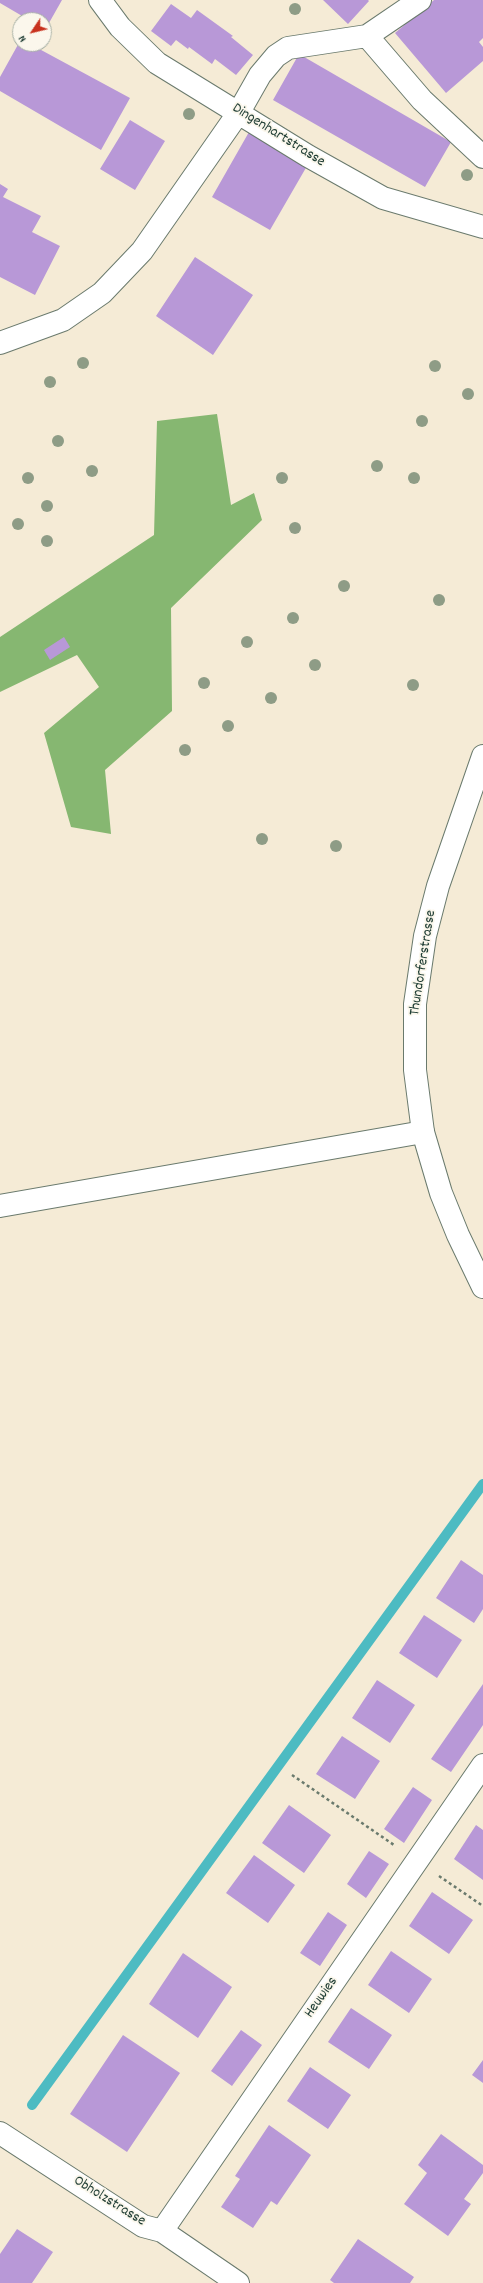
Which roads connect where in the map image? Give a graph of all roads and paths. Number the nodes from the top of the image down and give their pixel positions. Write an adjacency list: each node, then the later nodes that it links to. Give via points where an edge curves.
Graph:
1 (100, 0): 4 (street, Dingenhartstrasse, via 120,27 157,63)
2 (420, 0): 3 (street)
3 (367, 36): 4 (street, via 288,48 276,56 260,75); 5 (street, via 422,100)
4 (239, 112): 6 (street, Dingenhartstrasse, via 308,156 383,198); 7 (street, via 142,251 102,293 63,320)
5 (483, 157)
6 (483, 227)
7 (0, 343)
8 (483, 756): 9 (street, Thundorferstrasse, via 438,886 425,936 415,1004 415,1070)
9 (423, 1132): 10 (street); 11 (street, Thundorferstrasse, via 441,1193)
10 (0, 1206)
11 (483, 1287)
12 (483, 1765): 14 (street, Heuwies)
13 (292, 1775): 14 (path)
14 (417, 1861): 15 (path); 17 (street, Heuwies)
15 (483, 1906)
16 (0, 2133): 17 (street, Obholzstrasse, via 143,2226)
17 (162, 2231): 18 (street, Obholzstrasse)
18 (238, 2283)

